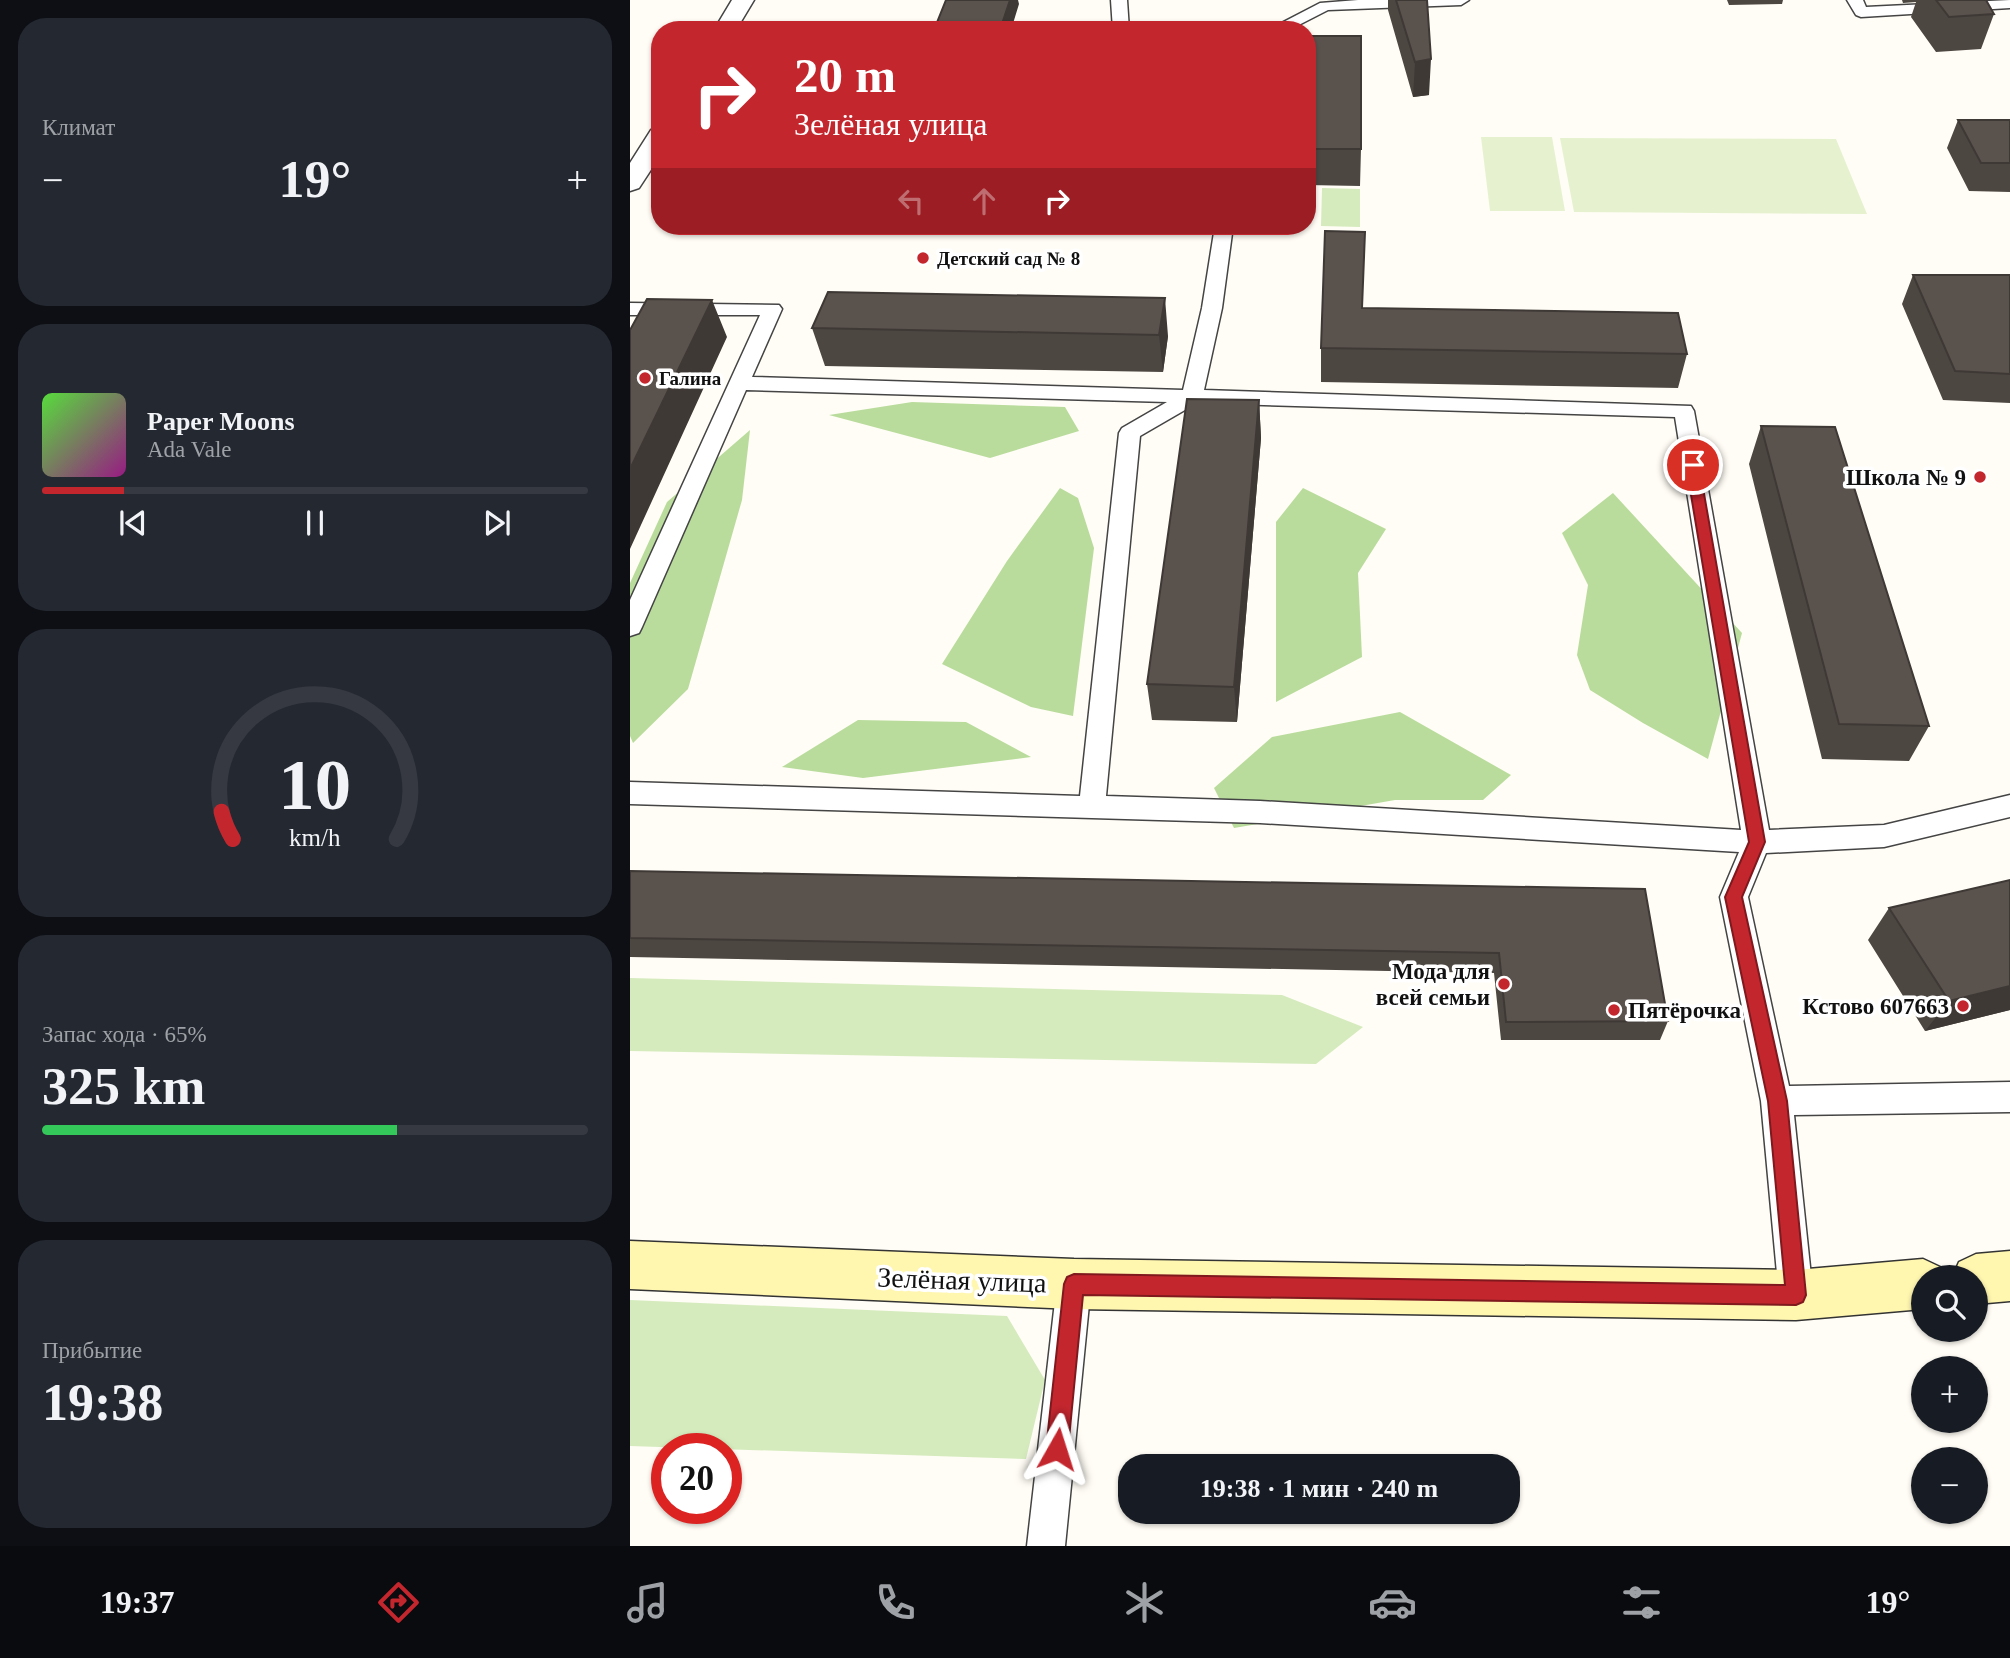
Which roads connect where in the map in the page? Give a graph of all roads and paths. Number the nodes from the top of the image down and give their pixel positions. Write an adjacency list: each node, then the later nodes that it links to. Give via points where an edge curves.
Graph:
1 (743, 0): 8 (street)
2 (1119, 0): 9 (lane)
3 (1445, 0): 4 (lane); 6 (lane)
4 (1461, 0)
5 (1855, 0): 7 (lane, via 1861,12)
6 (1325, 3): 10 (lane)
7 (2010, 3)
8 (730, 21)
9 (1120, 21)
10 (1292, 21)
11 (651, 149): 12 (street)
12 (630, 183)
13 (1223, 235): 16 (lane)
14 (630, 309): 15 (lane, via 772,309)
15 (739, 383): 16 (lane); 17 (lane)
16 (1192, 397): 19 (lane, via 1130,433); 21 (lane, via 1684,411)
17 (630, 627)
18 (630, 793): 19 (lane)
19 (1092, 806): 21 (lane)
20 (2010, 806): 21 (lane, via 1884,836)
21 (1757, 842): 23 (lane, via 1734,897)
22 (2010, 1097): 23 (lane)
23 (1777, 1101): 29 (lane)
24 (630, 1265): 27 (main road, Зелёная улица)
25 (2010, 1276): 26 (main road)
26 (1988, 1278)
27 (1074, 1284): 29 (main road, Зелёная улица); 30 (lane)
28 (1911, 1285): 29 (main road, Зелёная улица)
29 (1796, 1295)
30 (1046, 1546)

